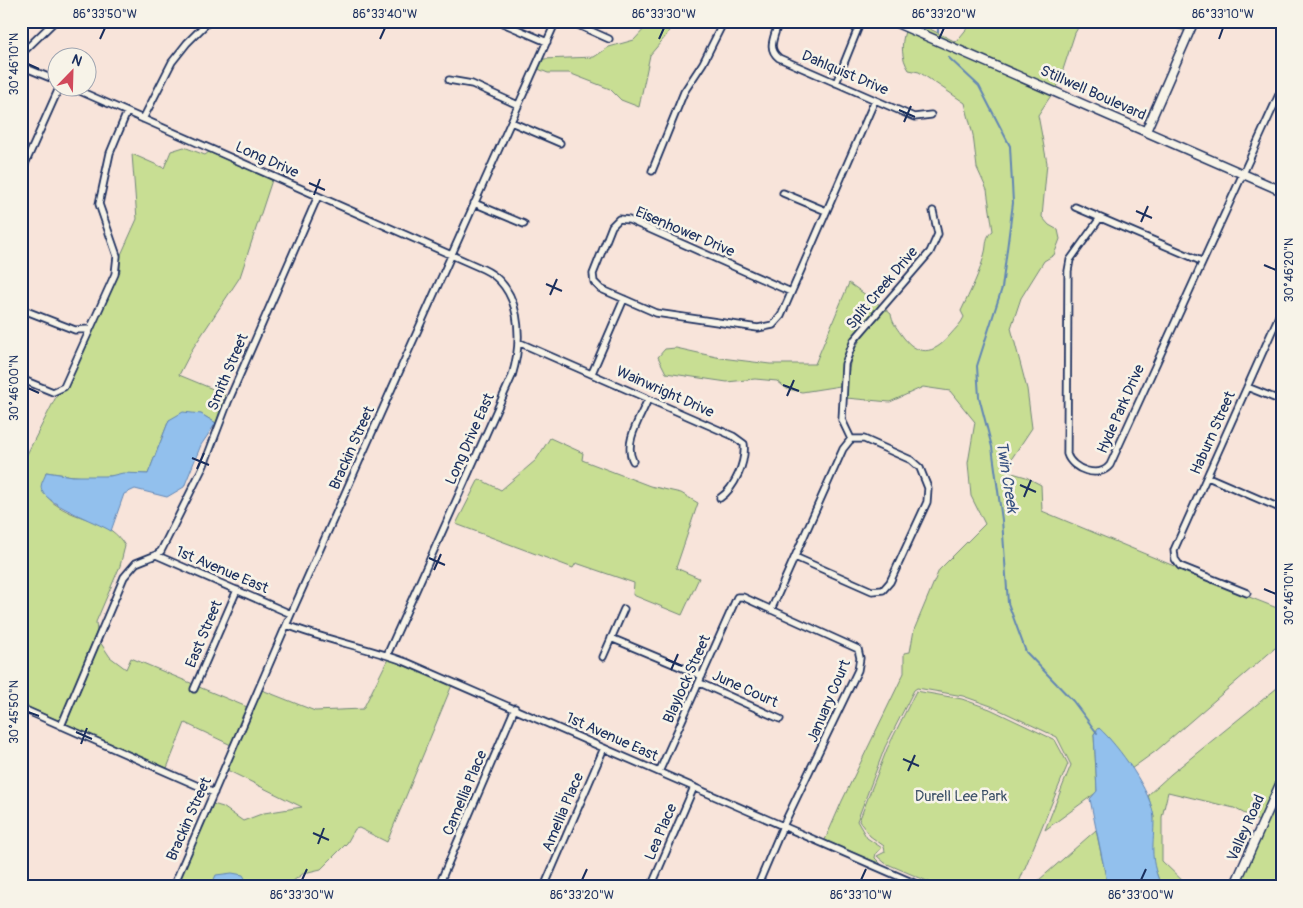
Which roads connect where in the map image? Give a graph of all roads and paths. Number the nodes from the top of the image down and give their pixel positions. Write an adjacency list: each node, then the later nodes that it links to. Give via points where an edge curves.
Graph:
1 (55, 21): 13 (street)
2 (209, 21): 25 (street, via 172,62)
3 (498, 21): 12 (street)
4 (556, 21): 12 (street, Brackin Street)
5 (569, 21): 11 (street)
6 (724, 21): 29 (street, via 703,64 684,92)
7 (861, 21): 17 (street)
8 (892, 21): 27 (street, Stillwell Boulevard)
9 (1194, 21): 27 (street)
10 (776, 30): 17 (street, Dahlquist Drive, via 771,45 779,58)
11 (609, 39)
12 (547, 42): 22 (street, Brackin Street)
13 (21, 54)
14 (21, 66): 15 (street)
15 (48, 77)
16 (449, 80): 22 (street, via 472,84)
17 (836, 83): 21 (street, Dahlquist Drive)
18 (1282, 88): 31 (street, Hyde Park Drive)
19 (55, 98): 30 (street)
20 (96, 98): 23 (street, Long Drive)
21 (875, 100): 24 (street, Dahlquist Drive, via 914,116); 38 (street, Eisenhower Drive)
22 (518, 105): 26 (street, Brackin Street)
23 (128, 112): 25 (street, Long Drive); 47 (street, via 108,159 99,204 117,256 117,270)
24 (931, 115)
25 (143, 119): 34 (street, Long Drive)
26 (511, 122): 28 (street); 35 (street, Brackin Street)
27 (1146, 131): 31 (street, Stillwell Boulevard)
28 (560, 143)
29 (652, 171)
30 (21, 173)
31 (1244, 174): 32 (street, Stillwell Boulevard); 42 (street, Hyde Park Drive)
32 (1282, 190)
33 (783, 193): 38 (street)
34 (318, 196): 41 (street, Long Drive); 59 (street, Smith Street, via 201,472)
35 (474, 203): 40 (street); 41 (street, Brackin Street)
36 (1075, 207): 39 (street)
37 (934, 211): 54 (street, Split Creek Drive, via 938,234 930,252 854,340 845,364 842,420)
38 (826, 212): 43 (street, Eisenhower Drive)
39 (1100, 218): 42 (street); 42 (street, Hyde Park Drive, via 1070,260 1068,271 1067,454 1071,462 1080,467 1096,473 1108,467)
40 (524, 224)
41 (451, 255): 48 (street, Long Drive East, via 490,272 506,286 513,301); 66 (street, Brackin Street)
42 (1201, 261)
43 (792, 292): 44 (street, Eisenhower Drive, via 773,325 758,328 656,312); 44 (street, Eisenhower Drive, via 628,220 619,219 612,226 593,274 594,282 601,288)
44 (624, 299): 49 (street)
45 (21, 309): 47 (street, via 75,330)
46 (1282, 309): 51 (street, Haburn Street)
47 (90, 330): 50 (street, via 61,389 50,391)
48 (518, 342): 49 (street, Wainwright Drive); 69 (street, Long Drive East, via 509,384)
49 (592, 373): 52 (street, Wainwright Drive)
50 (21, 379)
51 (1247, 387): 53 (street); 56 (street, Haburn Street)
52 (648, 399): 55 (street, via 630,443); 57 (street, Wainwright Drive, via 733,436 744,444 745,453 732,486)
53 (1282, 402)
54 (851, 439): 60 (street, via 843,449); 60 (street, via 864,439 911,460 920,468 928,488 927,502 890,582 883,590 872,591)
55 (633, 461)
56 (1208, 476): 58 (street); 62 (street, Haburn Street, via 1174,550 1174,559 1180,566)
57 (720, 498)
58 (1282, 509)
59 (156, 555): 61 (street, 1st Avenue East); 77 (street, 1st Avenue East, via 136,563 126,573)
60 (795, 556): 65 (street)
61 (237, 590): 66 (street, 1st Avenue East); 73 (street, East Street)
62 (1247, 593)
63 (737, 597): 65 (street, January Court); 71 (street, Blaylock Street)
64 (624, 609): 68 (street)
65 (771, 610): 83 (street, January Court, via 858,649 860,658 858,670)
66 (292, 614): 67 (street, Brackin Street)
67 (287, 625): 69 (street, 1st Avenue East, via 318,638); 82 (street, Brackin Street)
68 (612, 638): 70 (street); 71 (street)
69 (387, 655): 75 (street, 1st Avenue East)
70 (603, 657)
71 (702, 676): 72 (street, Blaylock Street)
72 (700, 683): 76 (street, June Court); 79 (street, Blaylock Street)
73 (194, 689)
74 (21, 708): 77 (street)
75 (514, 708): 78 (street, 1st Avenue East); 85 (street, Camellia Place)
76 (780, 719)
77 (61, 726): 82 (street)
78 (604, 748): 79 (street, 1st Avenue East); 86 (street, Amellia Place)
79 (660, 772): 81 (street, 1st Avenue East)
80 (1282, 780): 90 (street, Valley Road)
81 (694, 786): 83 (street, 1st Avenue East); 87 (street, Lea Place)
82 (214, 792): 84 (street, Brackin Street)
83 (783, 826): 88 (street); 89 (street, 1st Avenue East)
84 (173, 887)
85 (438, 887)
86 (544, 887)
87 (650, 887)
88 (757, 887)
89 (923, 887)
90 (1234, 887)

